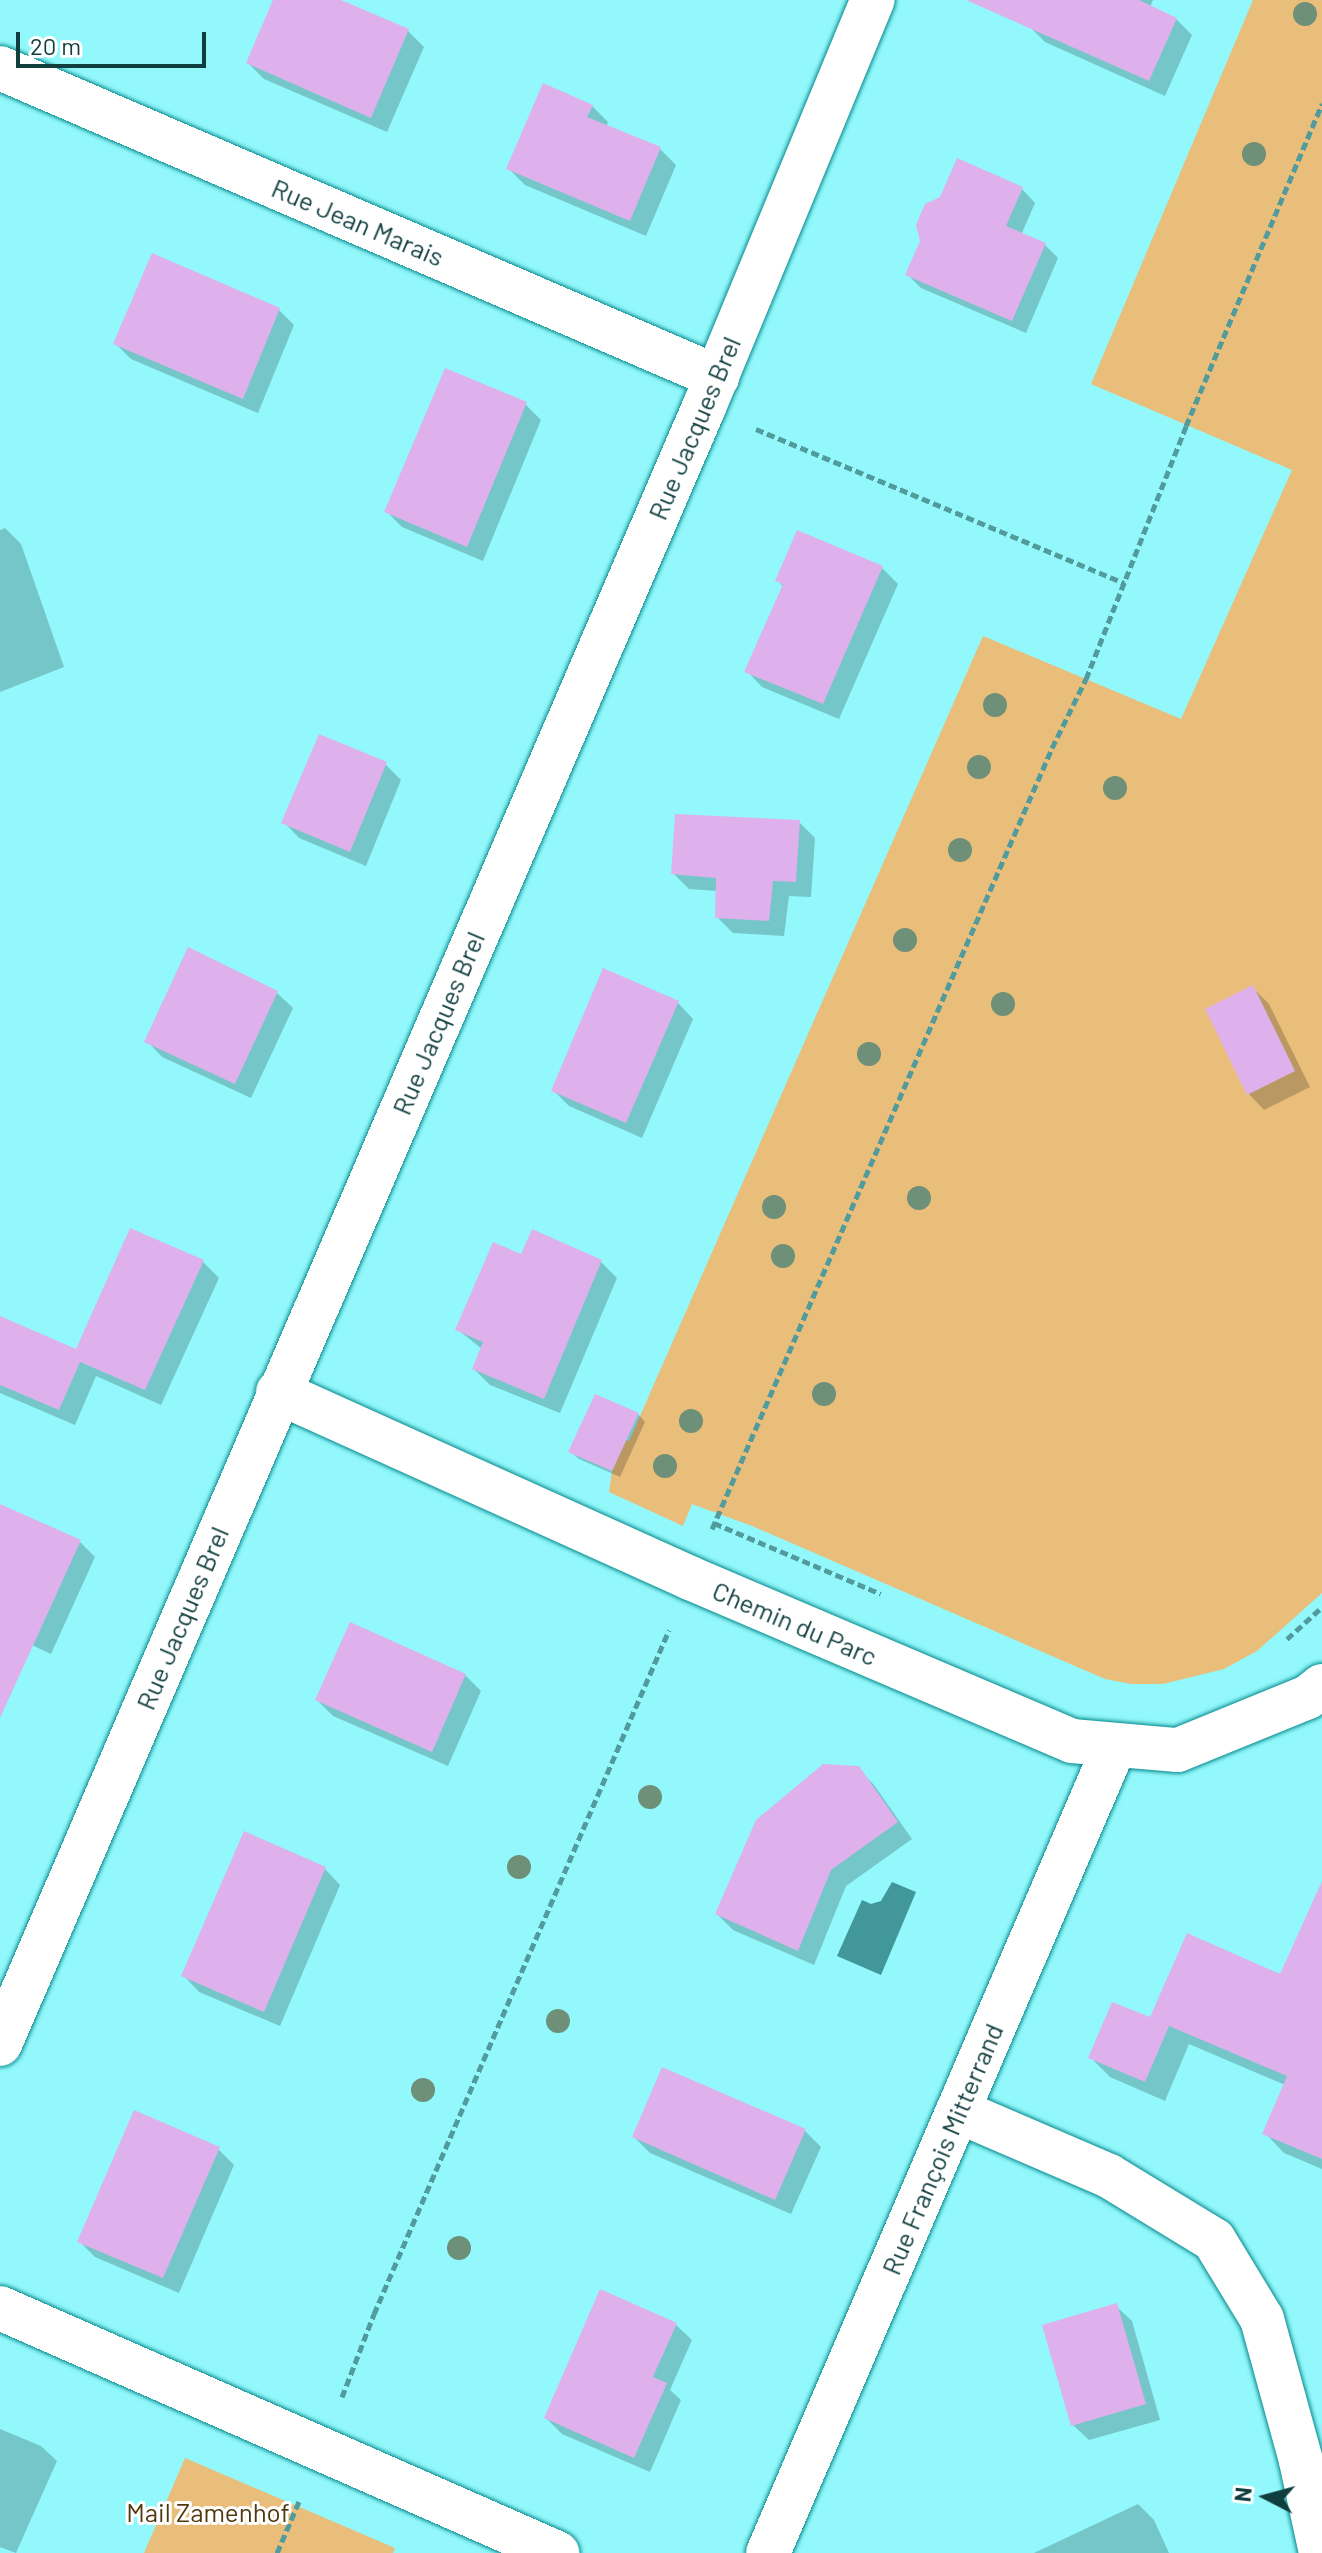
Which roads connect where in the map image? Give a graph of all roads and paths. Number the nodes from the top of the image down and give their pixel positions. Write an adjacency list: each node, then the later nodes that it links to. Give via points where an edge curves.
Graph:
1 (873, 0): 4 (street, Rue Jacques Brel)
2 (0, 68): 4 (street, Rue Jean Marais)
3 (1322, 104): 6 (path, via 1086,679)
4 (717, 377): 5 (street, Rue Jacques Brel)
5 (278, 1392): 7 (street, Chemin du Parc); 13 (street, Rue Jacques Brel)
6 (714, 1523): 7 (path); 8 (path)
7 (690, 1578): 12 (street, Chemin du Parc, via 1072,1741); 16 (path, via 374,2314)
8 (891, 1599)
9 (1322, 1607): 10 (path)
10 (1278, 1647)
11 (1322, 1686): 12 (street, Chemin du Parc, via 1308,1697 1178,1750)
12 (1115, 1745): 14 (street, Rue François Mitterrand)
13 (0, 2044)
14 (958, 2111): 19 (street, Rue François Mitterrand); 20 (street, via 1109,2176 1214,2240 1262,2319)
15 (0, 2308): 16 (street)
16 (321, 2450): 17 (path); 18 (street)
17 (277, 2553)
18 (557, 2553)
19 (768, 2553)
20 (1321, 2553)

